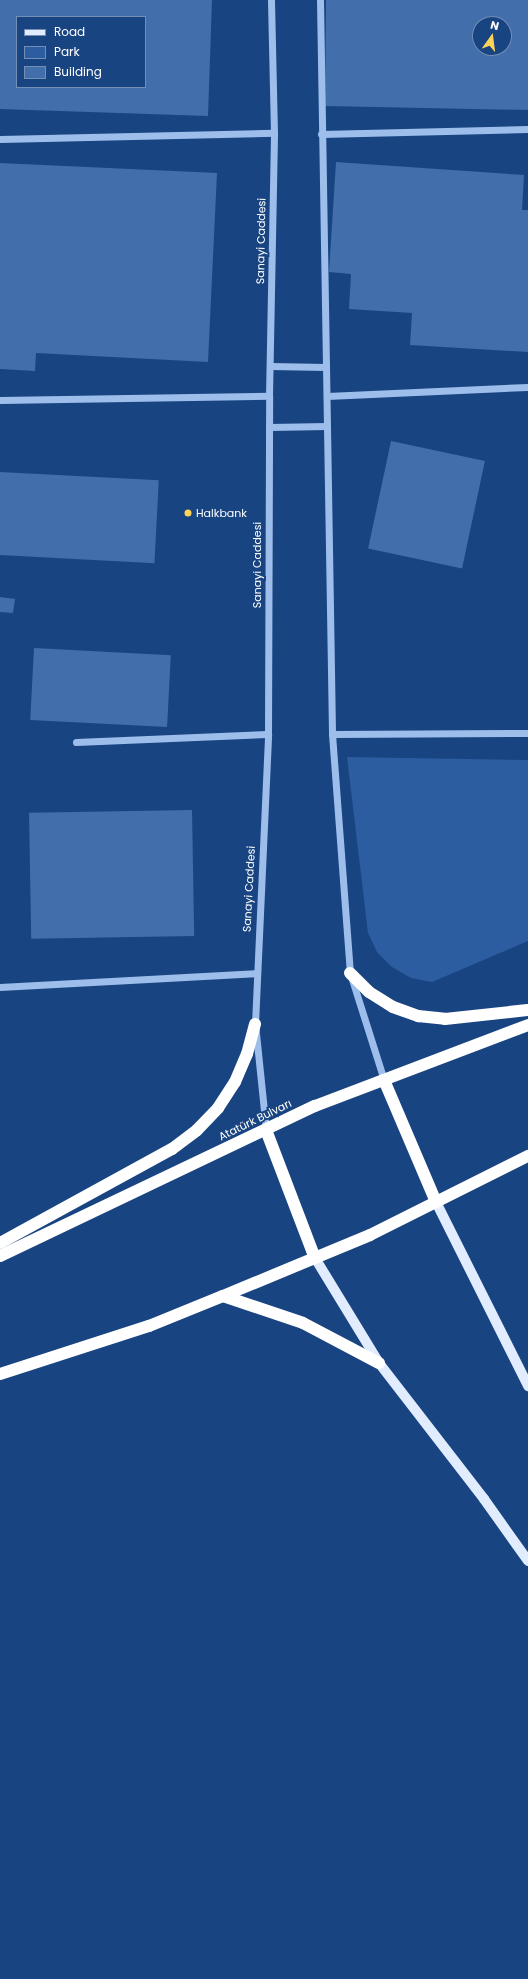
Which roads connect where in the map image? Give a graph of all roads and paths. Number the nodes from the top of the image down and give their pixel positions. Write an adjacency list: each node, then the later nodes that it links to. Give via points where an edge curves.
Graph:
1 (271, 0): 4 (street, Sanayi Caddesi)
2 (320, 0): 5 (street)
3 (528, 129): 5 (street)
4 (274, 133): 6 (street); 7 (street, Sanayi Caddesi)
5 (321, 134): 8 (street)
6 (0, 139)
7 (270, 366): 8 (street); 10 (street, Sanayi Caddesi)
8 (326, 367): 11 (street)
9 (528, 387): 11 (street)
10 (269, 396): 12 (street); 14 (street, Sanayi Caddesi)
11 (327, 396): 13 (street)
12 (0, 400)
13 (327, 426): 14 (street); 17 (street)
14 (269, 427): 16 (street, Sanayi Caddesi)
15 (528, 733): 17 (street)
16 (268, 734): 18 (street); 20 (street, Sanayi Caddesi)
17 (332, 734): 19 (street)
18 (76, 742)
19 (350, 973): 22 (highway, via 381,999 418,1016 445,1019); 25 (street)
20 (255, 974): 21 (street); 23 (street, Sanayi Caddesi)
21 (0, 987)
22 (528, 1010)
23 (255, 1024): 26 (street, Sanayi Caddesi); 29 (highway, via 247,1054 235,1082 218,1108 197,1130 172,1149)
24 (528, 1025): 25 (highway, Atatürk Bulvarı)
25 (384, 1080): 26 (highway, Atatürk Bulvarı, via 315,1106); 28 (highway)
26 (266, 1130): 30 (highway, Atatürk Bulvarı); 31 (highway)
27 (528, 1156): 28 (highway)
28 (436, 1202): 31 (highway, via 370,1235); 35 (main road)
29 (0, 1243)
30 (0, 1256)
31 (315, 1258): 32 (highway); 33 (main road)
32 (223, 1296): 33 (highway, via 303,1323); 34 (highway, via 149,1326)
33 (379, 1362): 36 (main road)
34 (0, 1374)
35 (528, 1386)
36 (528, 1561)

